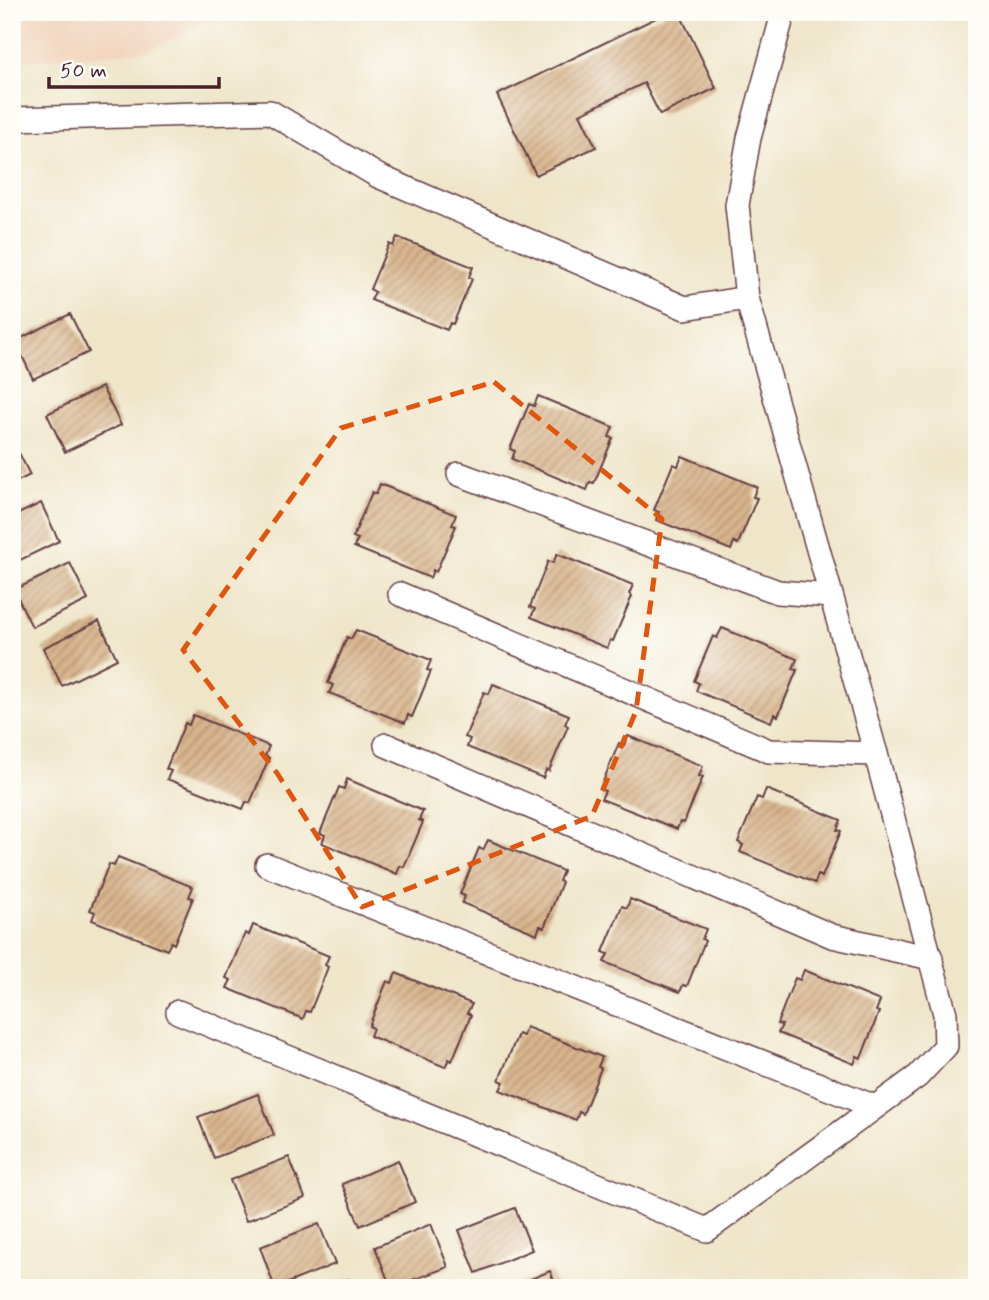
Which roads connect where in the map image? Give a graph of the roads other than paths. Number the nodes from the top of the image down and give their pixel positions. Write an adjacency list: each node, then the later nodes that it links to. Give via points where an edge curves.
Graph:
1 (783, 14): 3 (street, via 749,138 737,205)
2 (12, 119): 3 (street, via 270,112 377,176 685,308)
3 (747, 298): 6 (street)
4 (459, 474): 6 (street, via 778,592)
5 (400, 594): 8 (street, via 769,751)
6 (831, 596): 8 (street)
7 (386, 745): 10 (street, via 832,936)
8 (876, 754): 10 (street)
9 (268, 865): 12 (street)
10 (930, 958): 12 (street, via 945,1014 946,1046 918,1076)
11 (178, 1012): 12 (street, via 707,1230)
12 (875, 1107)

